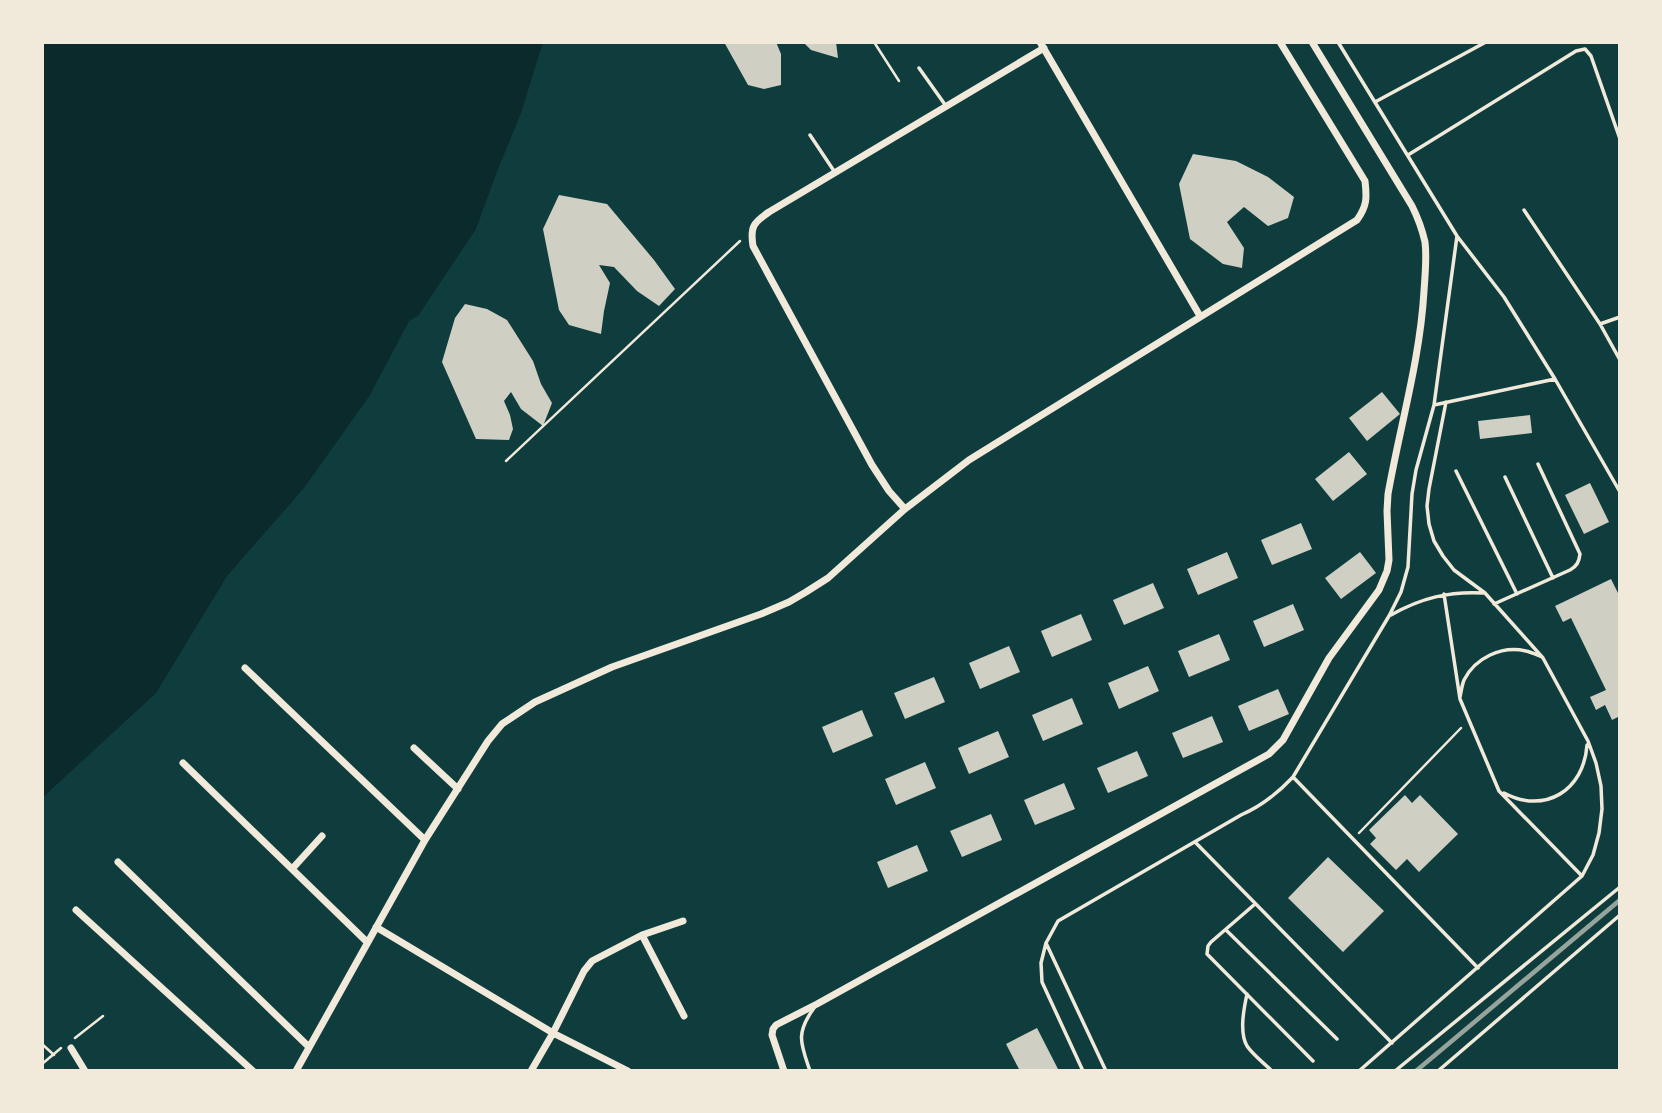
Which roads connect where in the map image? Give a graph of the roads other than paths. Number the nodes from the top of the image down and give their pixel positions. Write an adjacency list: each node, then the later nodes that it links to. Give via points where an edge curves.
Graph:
1 (1280, 42): 15 (street, via 1365,181 1365,209 1357,220)
2 (1312, 42): 60 (street, via 1412,206 1425,245 1419,340 1388,494 1389,560 1379,590 1329,658 1283,740 1269,754)
3 (1339, 42): 7 (lane)
4 (1486, 42): 7 (lane)
5 (1042, 45): 8 (street); 15 (street)
6 (919, 68): 8 (lane)
7 (1375, 102): 11 (lane)
8 (946, 106): 12 (street)
9 (810, 135): 12 (lane)
10 (1620, 139): 11 (lane, via 1585,49)
11 (1408, 155): 14 (lane)
12 (835, 173): 26 (street, via 757,220 750,232 753,246 872,465)
13 (1524, 210): 17 (lane)
14 (1457, 236): 19 (lane, via 1504,296); 21 (lane)
15 (1200, 316): 26 (street, via 969,460)
16 (1620, 317): 17 (lane)
17 (1600, 324): 18 (lane)
18 (1620, 360)
19 (1555, 379): 20 (lane); 25 (lane)
20 (1446, 402): 21 (lane); 28 (lane, via 1429,489 1429,524 1434,541 1454,570)
21 (1434, 405): 32 (lane, via 1412,494 1408,567)
22 (1538, 464): 27 (lane, via 1580,554 1576,566)
23 (1456, 471): 30 (lane)
24 (1505, 477): 27 (lane)
25 (1620, 492)
26 (905, 509): 40 (street, via 828,578 789,602 612,667 517,713 488,741)
27 (1553, 578): 30 (lane)
28 (1485, 593): 29 (lane); 31 (lane)
29 (1444, 594): 32 (lane); 35 (lane)
30 (1517, 594): 31 (lane)
31 (1494, 604): 33 (lane)
32 (1389, 616): 39 (lane)
33 (1544, 658): 35 (lane, via 1508,649 1490,654 1464,681); 36 (lane)
34 (245, 668): 43 (street)
35 (1460, 699): 41 (lane)
36 (1588, 741): 41 (lane, via 1579,776 1551,799 1524,801); 47 (lane, via 1601,786 1602,809 1599,833)
37 (414, 748): 40 (street)
38 (183, 763): 46 (street)
39 (1293, 777): 44 (lane, via 1270,800); 58 (lane)
40 (458, 789): 43 (street)
41 (1499, 791): 47 (lane)
42 (322, 836): 46 (street)
43 (425, 840): 53 (street)
44 (1195, 842): 49 (lane); 57 (lane, via 1058,920)
45 (118, 862): 65 (street)
46 (292, 869): 56 (street)
47 (1582, 876): 58 (lane)
48 (1620, 887): 79 (lane)
49 (1255, 904): 54 (lane); 64 (lane)
50 (76, 910): 69 (street)
51 (1620, 915): 80 (lane)
52 (683, 921): 55 (street)
53 (376, 927): 56 (street); 62 (street)
54 (1226, 930): 59 (lane, via 1208,946 1208,954); 63 (lane)
55 (642, 935): 61 (street); 62 (street, via 592,961)
56 (368, 942): 65 (street)
57 (1046, 943): 75 (lane, via 1042,982); 76 (lane)
58 (1478, 968): 64 (lane)
59 (1247, 994): 67 (lane); 77 (lane, via 1243,1011 1246,1045)
60 (817, 1004): 73 (street, via 772,1029); 74 (lane, via 800,1043)
61 (684, 1016)
62 (553, 1033): 71 (street); 72 (street)
63 (1337, 1039)
64 (1392, 1043): 78 (lane)
65 (309, 1047): 70 (street)
66 (71, 1048): 68 (street)
67 (1312, 1061)
68 (85, 1071)
69 (253, 1071)
70 (296, 1071)
71 (531, 1071)
72 (628, 1071)
73 (784, 1071)
74 (810, 1071)
75 (1083, 1071)
76 (1106, 1071)
77 (1272, 1071)
78 (1359, 1071)
79 (1395, 1071)
80 (1438, 1071)

